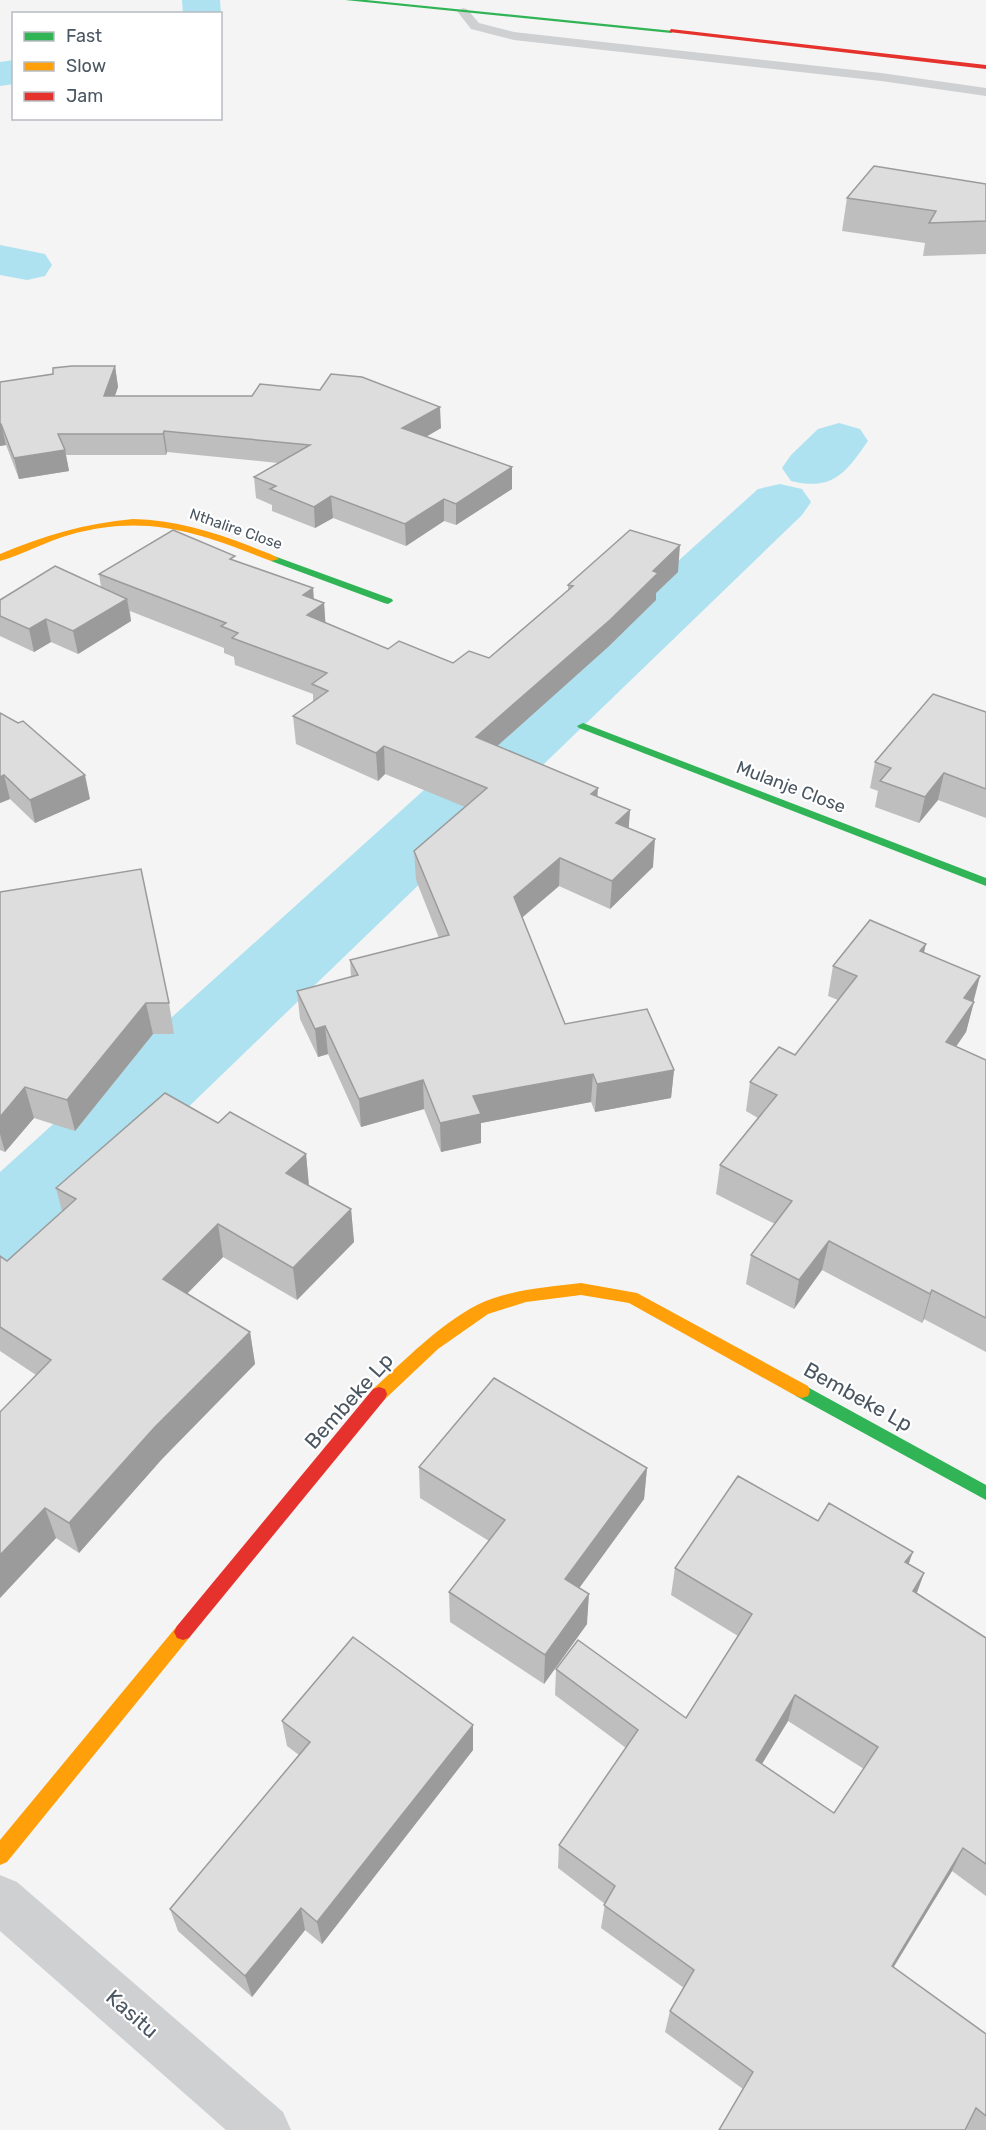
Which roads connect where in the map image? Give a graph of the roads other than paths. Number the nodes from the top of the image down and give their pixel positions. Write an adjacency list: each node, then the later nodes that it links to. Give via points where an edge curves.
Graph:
1 (348, 0): 4 (street)
2 (482, 0): 3 (street)
3 (583, 8)
4 (463, 11): 5 (street, via 834,46); 6 (lane, via 475,26 514,36)
5 (986, 67)
6 (986, 92)
7 (0, 558): 8 (street, Nthalire Close, via 75,530 150,522 187,527)
8 (388, 601)
9 (583, 726): 10 (street, Mulanje Close)
10 (986, 882)
11 (986, 1493): 12 (street, Bembeke Lp, via 632,1297 581,1289 526,1296 483,1309 433,1344 376,1397)
12 (0, 1856)
13 (0, 1899): 14 (street, Kasitu)
14 (265, 2130)

